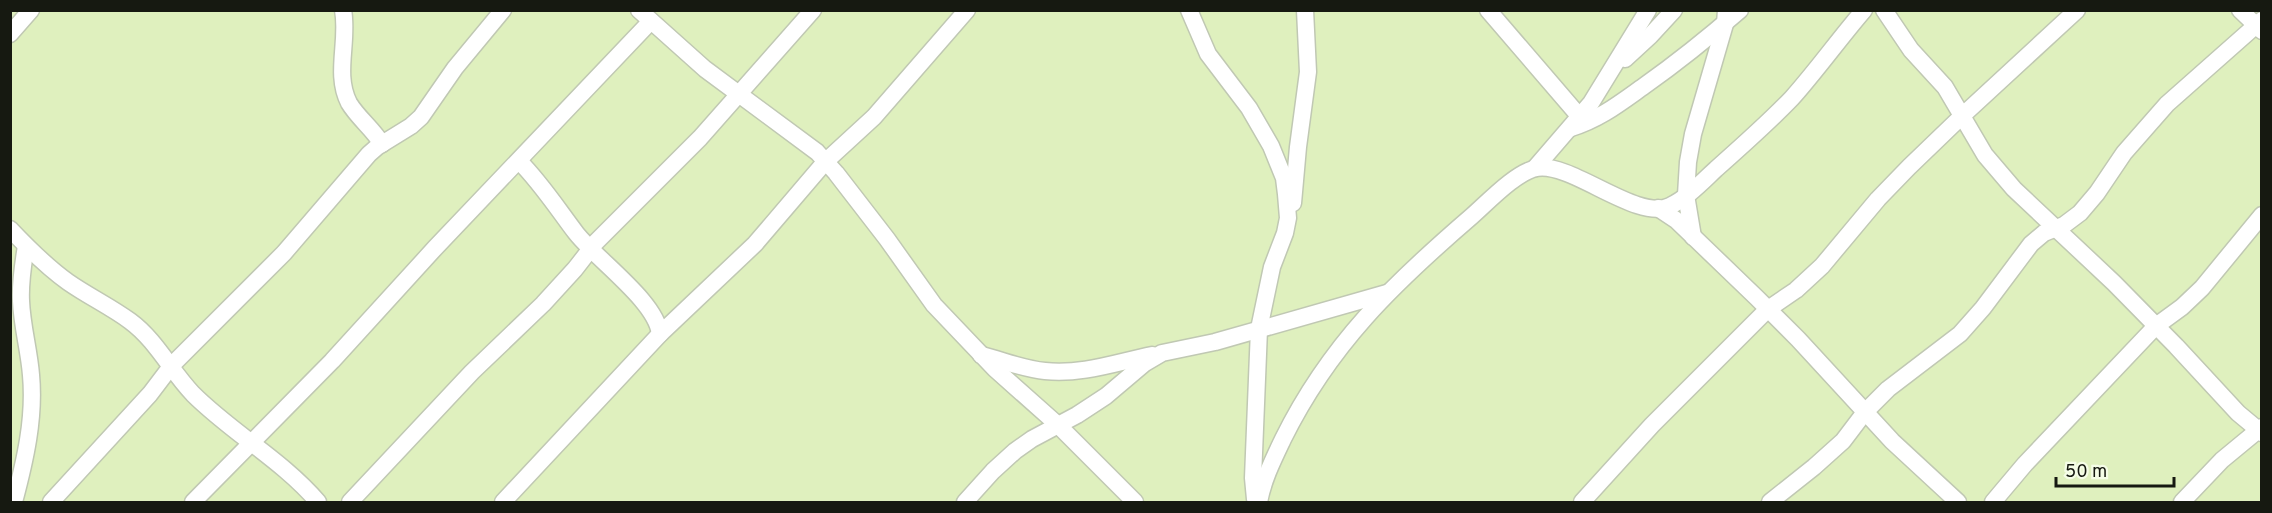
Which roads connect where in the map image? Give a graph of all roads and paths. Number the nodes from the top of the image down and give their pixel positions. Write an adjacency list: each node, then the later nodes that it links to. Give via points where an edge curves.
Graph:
1 (31, 10): 19 (street)
2 (343, 10): 24 (street, via 345,93)
3 (813, 10): 21 (street)
4 (967, 10): 26 (street, via 880,111)
5 (1189, 10): 31 (street, via 1208,54 1249,108 1278,161)
6 (1305, 10): 31 (street, via 1308,72 1295,194)
7 (1488, 10): 23 (street)
8 (1648, 10): 20 (street)
9 (1674, 10): 20 (street)
10 (1740, 10): 17 (street)
11 (1864, 10): 28 (street, via 1772,119)
12 (1884, 10): 22 (street, via 1911,50 1945,87)
13 (2077, 10): 22 (street)
14 (2240, 10): 18 (street)
15 (502, 11): 24 (street, via 421,117)
16 (645, 16): 21 (street); 25 (street)
17 (1725, 17): 23 (street, via 1696,49 1593,122); 28 (street, via 1693,134)
18 (2260, 26): 33 (street, via 2166,104 2114,166 2087,206)
19 (10, 34)
20 (1613, 69): 23 (street)
21 (738, 96): 26 (street); 36 (street)
22 (1962, 116): 33 (street, via 1985,155); 38 (street, via 1878,199 1822,266)
23 (1576, 123): 27 (street)
24 (382, 144): 44 (street, via 284,253)
25 (519, 161): 36 (street); 48 (street)
26 (825, 162): 41 (street, via 755,244); 43 (street, via 934,305)
27 (1535, 168): 29 (street, via 1557,170 1623,199); 37 (street, via 1495,196)
28 (1686, 195): 29 (street, via 1671,206); 34 (street)
29 (1658, 208): 34 (street)
30 (2262, 215): 39 (street, via 2202,288)
31 (1288, 218): 40 (street, via 1272,267)
32 (10, 229): 35 (street)
33 (2055, 229): 39 (street); 45 (street, via 2031,244 1960,333)
34 (1693, 237): 38 (street)
35 (26, 246): 44 (street, via 67,281 130,321); 49 (street, via 21,302 31,376 32,419)
36 (591, 248): 41 (street, via 654,316); 53 (street, via 543,304 472,372)
37 (1388, 292): 40 (street); 58 (street, via 1317,379 1266,475)
38 (1768, 309): 45 (street); 59 (street, via 1652,425)
39 (2156, 326): 47 (street, via 2210,385); 62 (street)
40 (1259, 329): 42 (street); 57 (street)
41 (660, 334): 54 (street)
42 (1162, 353): 43 (street, via 1094,369 1048,371); 46 (street, via 1106,396)
43 (981, 356): 46 (street)
44 (170, 368): 48 (street); 50 (street)
45 (1865, 412): 60 (street, via 1843,441); 61 (street)
46 (1058, 425): 55 (street, via 1015,451); 56 (street)
47 (2260, 430): 63 (street, via 2222,460)
48 (251, 444): 51 (street); 52 (street, via 294,477)
49 (14, 502)
50 (51, 502)
51 (193, 502)
52 (318, 502)
53 (350, 502)
54 (503, 502)
55 (965, 502)
56 (1135, 502)
57 (1255, 502)
58 (1259, 502)
59 (1582, 502)
60 (1770, 502)
61 (1958, 502)
62 (1993, 502)
63 (2182, 502)

